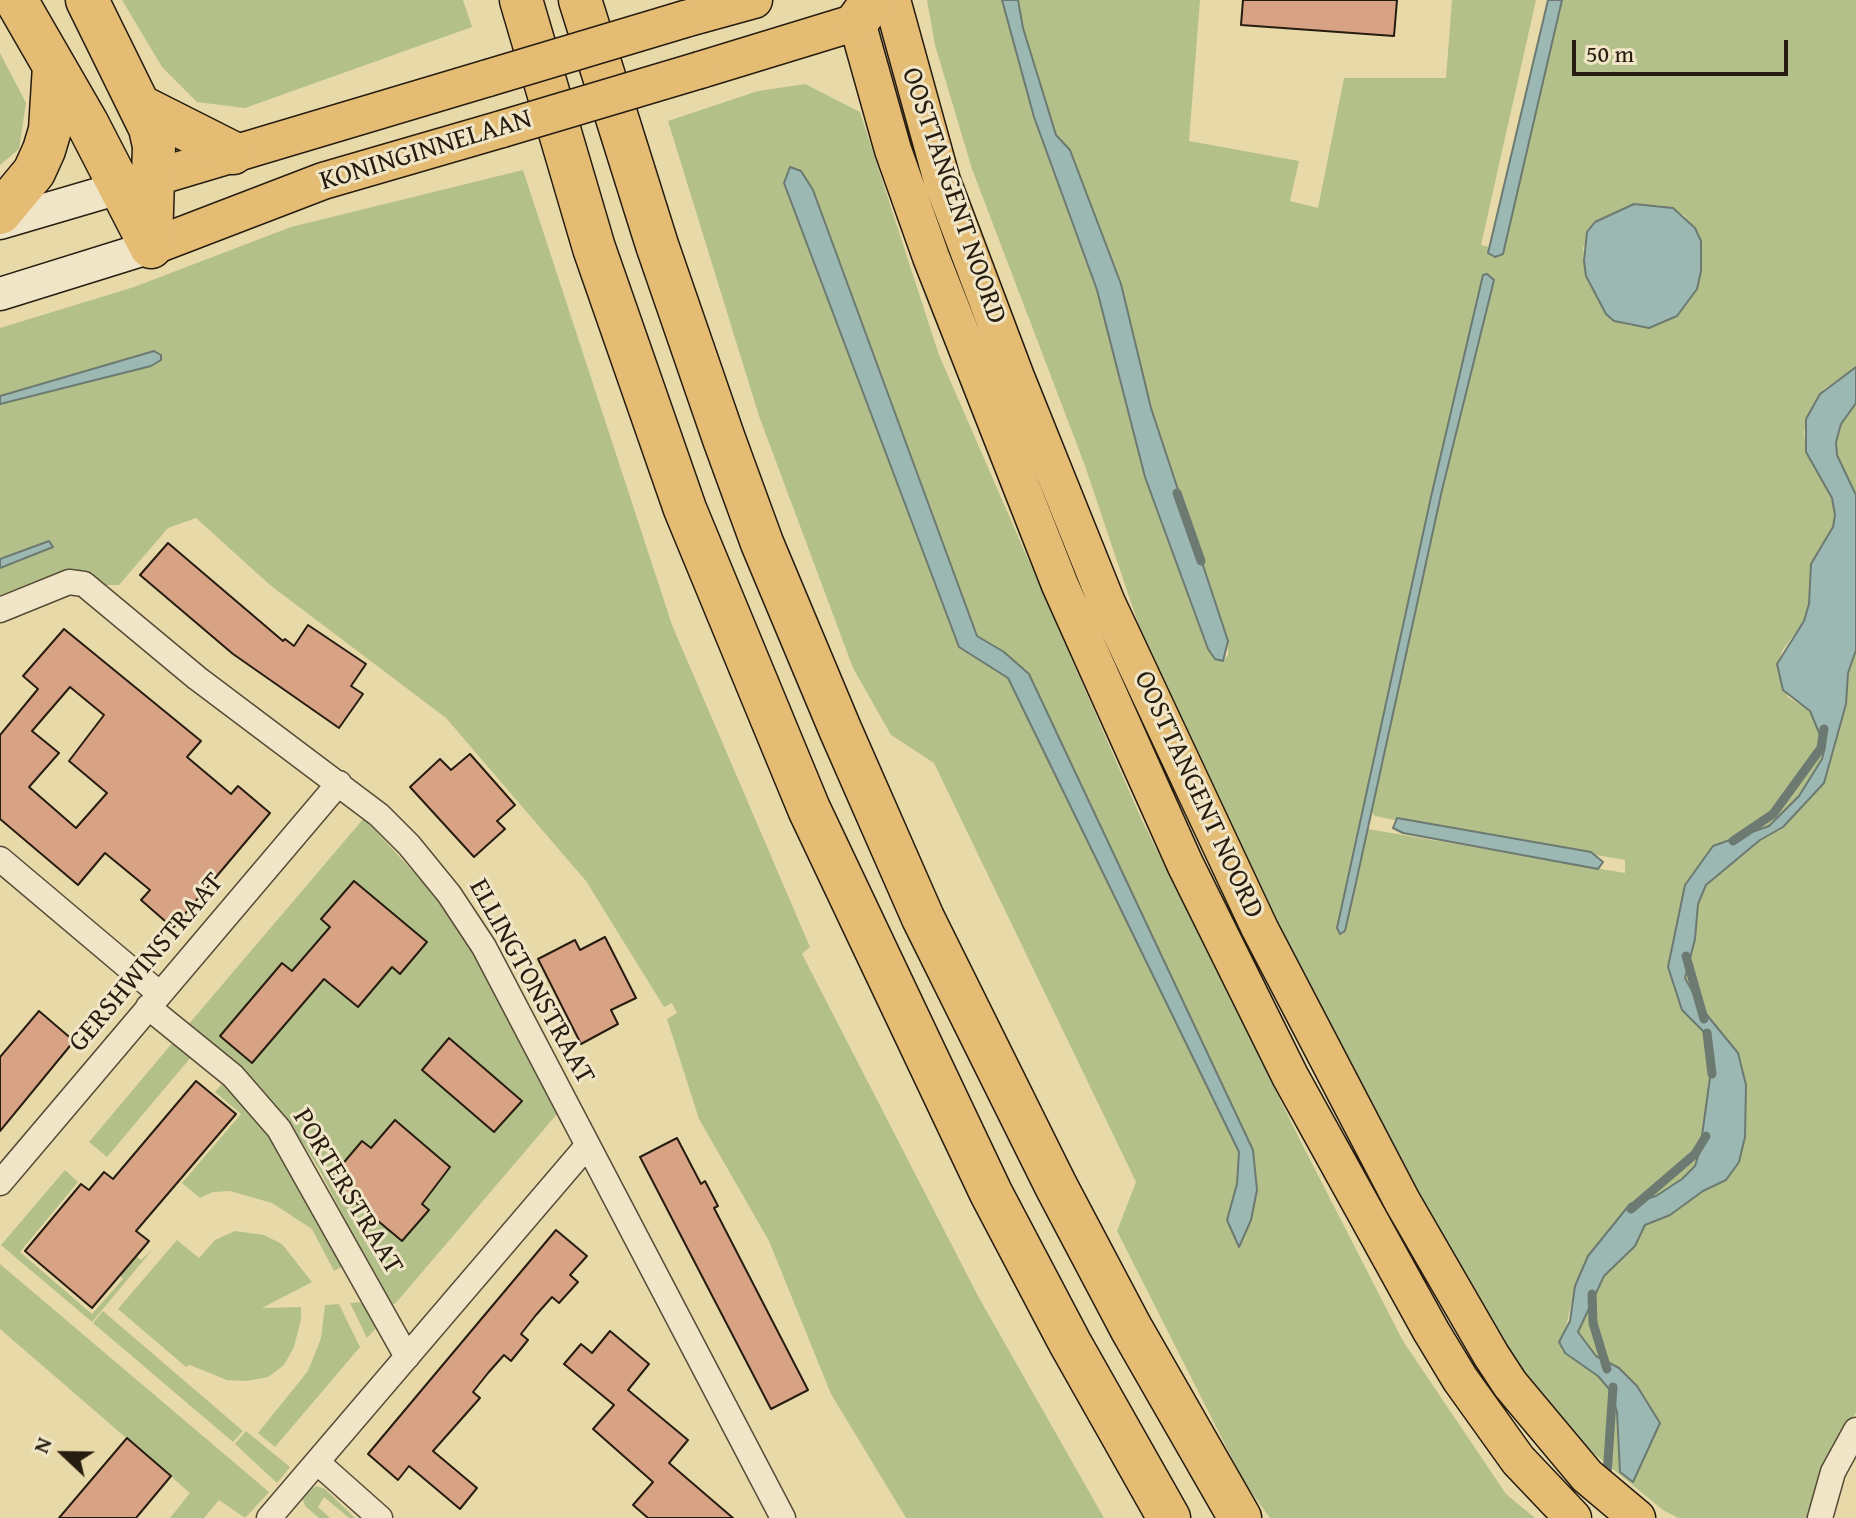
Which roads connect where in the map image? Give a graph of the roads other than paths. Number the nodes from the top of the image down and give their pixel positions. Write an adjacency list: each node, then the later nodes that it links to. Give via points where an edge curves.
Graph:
1 (16, 0): 8 (highway)
2 (87, 0): 9 (highway)
3 (580, 0): 29 (highway, via 724,439 840,729 923,918 1028,1132 1131,1328)
4 (754, 0): 10 (main road, KONINGINNELAAN, bridge)
5 (892, 0): 31 (main road, OOSTTANGENT NOORD, via 942,181 1022,391 1107,603 1260,929 1402,1201 1491,1355 1587,1476)
6 (521, 5): 28 (highway, via 594,248 685,509 809,809 991,1193)
7 (861, 7): 14 (main road, KONINGINNELAAN, bridge, via 700,70 323,181); 30 (main road, OOSTTANGENT NOORD, via 893,150 931,257 1060,585 1185,864 1290,1076 1438,1343 1518,1460)
8 (54, 66): 11 (highway); 12 (highway, via 44,150 34,172)
9 (140, 106): 10 (highway); 11 (highway, via 154,146)
10 (233, 153): 11 (main road, KONINGINNELAAN)
11 (136, 183): 13 (main road, KONINGINNELAAN); 14 (highway)
12 (0, 213)
13 (0, 223)
14 (151, 247): 15 (main road, KONINGINNELAAN)
15 (0, 294)
16 (0, 610): 17 (street, ELLINGTONSTRAAT, via 69,582 84,584 197,678)
17 (339, 783): 19 (street, GERSHWINSTRAAT); 20 (street, ELLINGTONSTRAAT, via 409,845 467,920)
18 (0, 859): 19 (street, PORTERSTRAAT)
19 (154, 1001): 21 (street, GERSHWINSTRAAT); 22 (street, PORTERSTRAAT, via 233,1076 279,1129)
20 (587, 1146): 22 (street); 25 (street, ELLINGTONSTRAAT)
21 (0, 1183)
22 (407, 1357): 24 (street)
23 (1856, 1430): 32 (street, via 1833,1472)
24 (317, 1462): 26 (street); 27 (street)
25 (780, 1516)
26 (269, 1518)
27 (380, 1518)
28 (1169, 1518)
29 (1240, 1518)
30 (1573, 1518)
31 (1637, 1518)
32 (1820, 1518)

